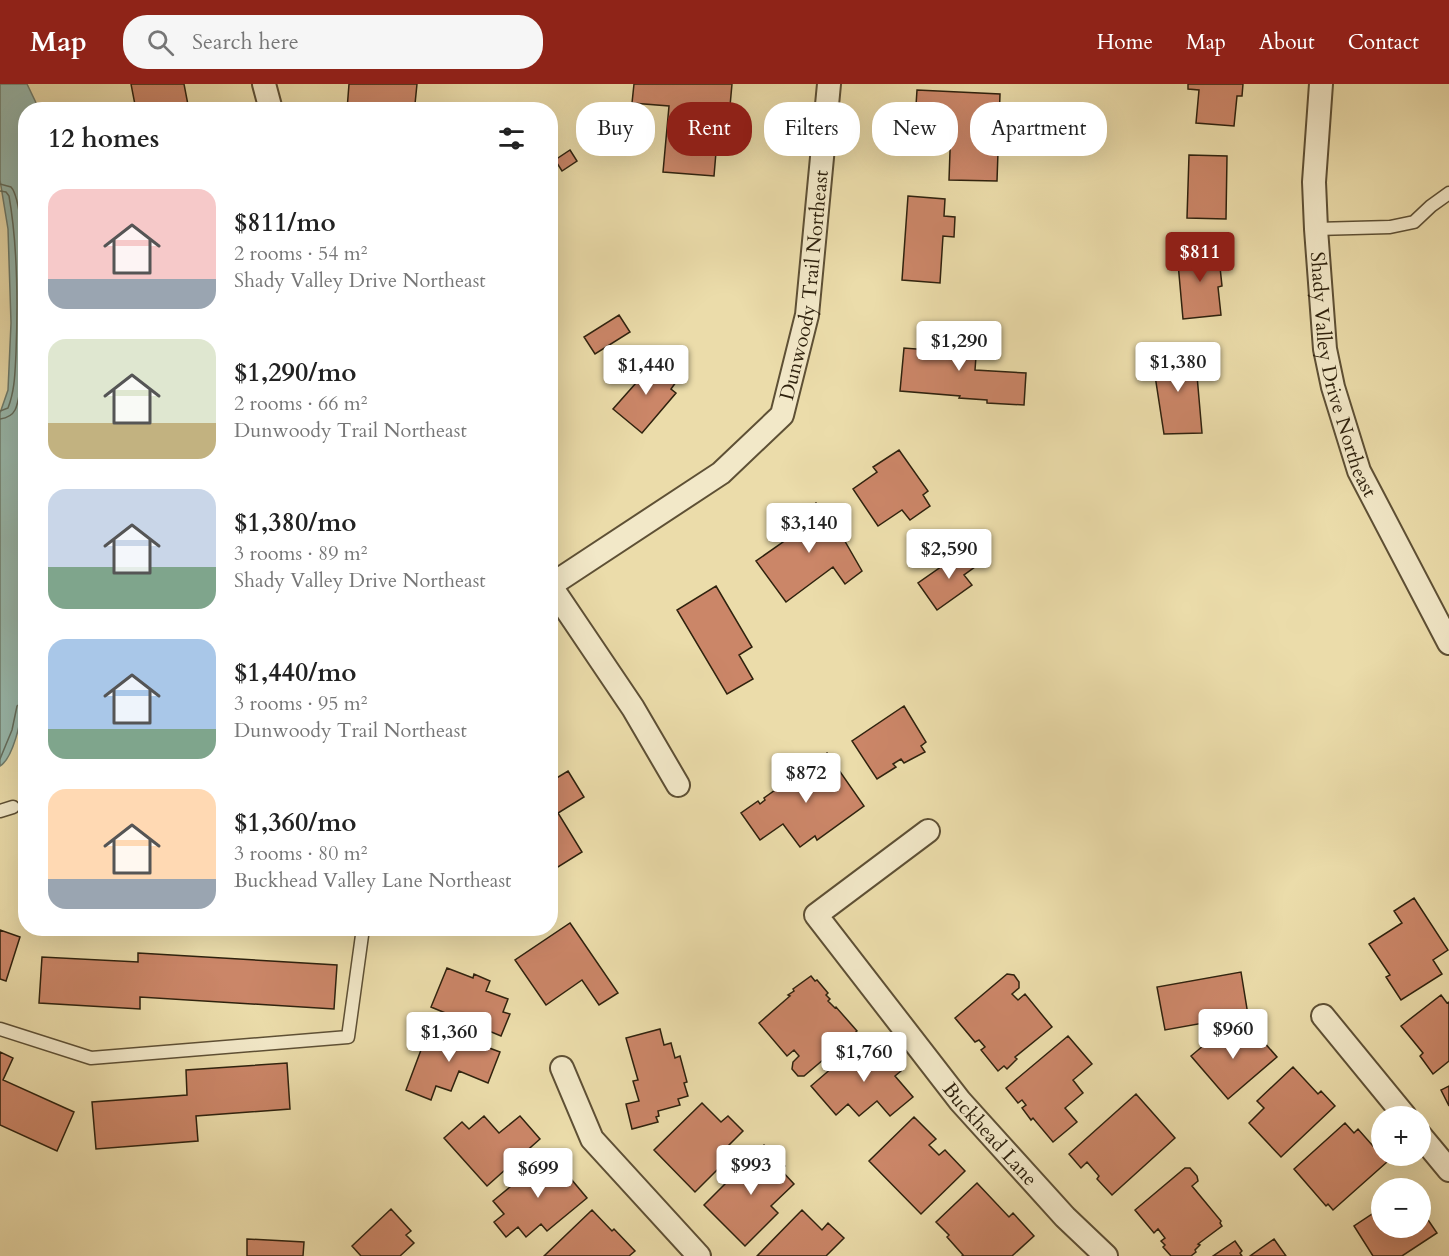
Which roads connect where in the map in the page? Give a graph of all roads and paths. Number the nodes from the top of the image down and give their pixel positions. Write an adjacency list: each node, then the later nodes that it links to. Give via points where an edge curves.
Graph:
1 (264, 84): 4 (street)
2 (829, 84): 7 (street, Dunwoody Trail Northeast, via 807,315 782,415 721,472)
3 (1322, 84): 6 (street, Shady Valley Drive Northeast, via 1314,182)
4 (268, 102)
5 (1449, 193): 6 (lane, via 1414,222 1390,227)
6 (1316, 229): 9 (street, Shady Valley Drive Northeast, via 1325,349 1359,471)
7 (558, 580)
8 (558, 596): 10 (street, via 633,708)
9 (1449, 643)
10 (678, 785)
11 (13, 807): 12 (lane)
12 (0, 811)
13 (928, 831): 22 (street, Buckhead Lane, via 816,915 960,1101 1065,1217)
14 (362, 936): 16 (lane, via 348,1037 91,1058)
15 (1323, 1016): 18 (street)
16 (0, 1029)
17 (562, 1068): 21 (street, via 592,1139)
18 (1397, 1106)
19 (1431, 1148): 20 (street)
20 (1449, 1170)
21 (699, 1256)
22 (1106, 1256)

